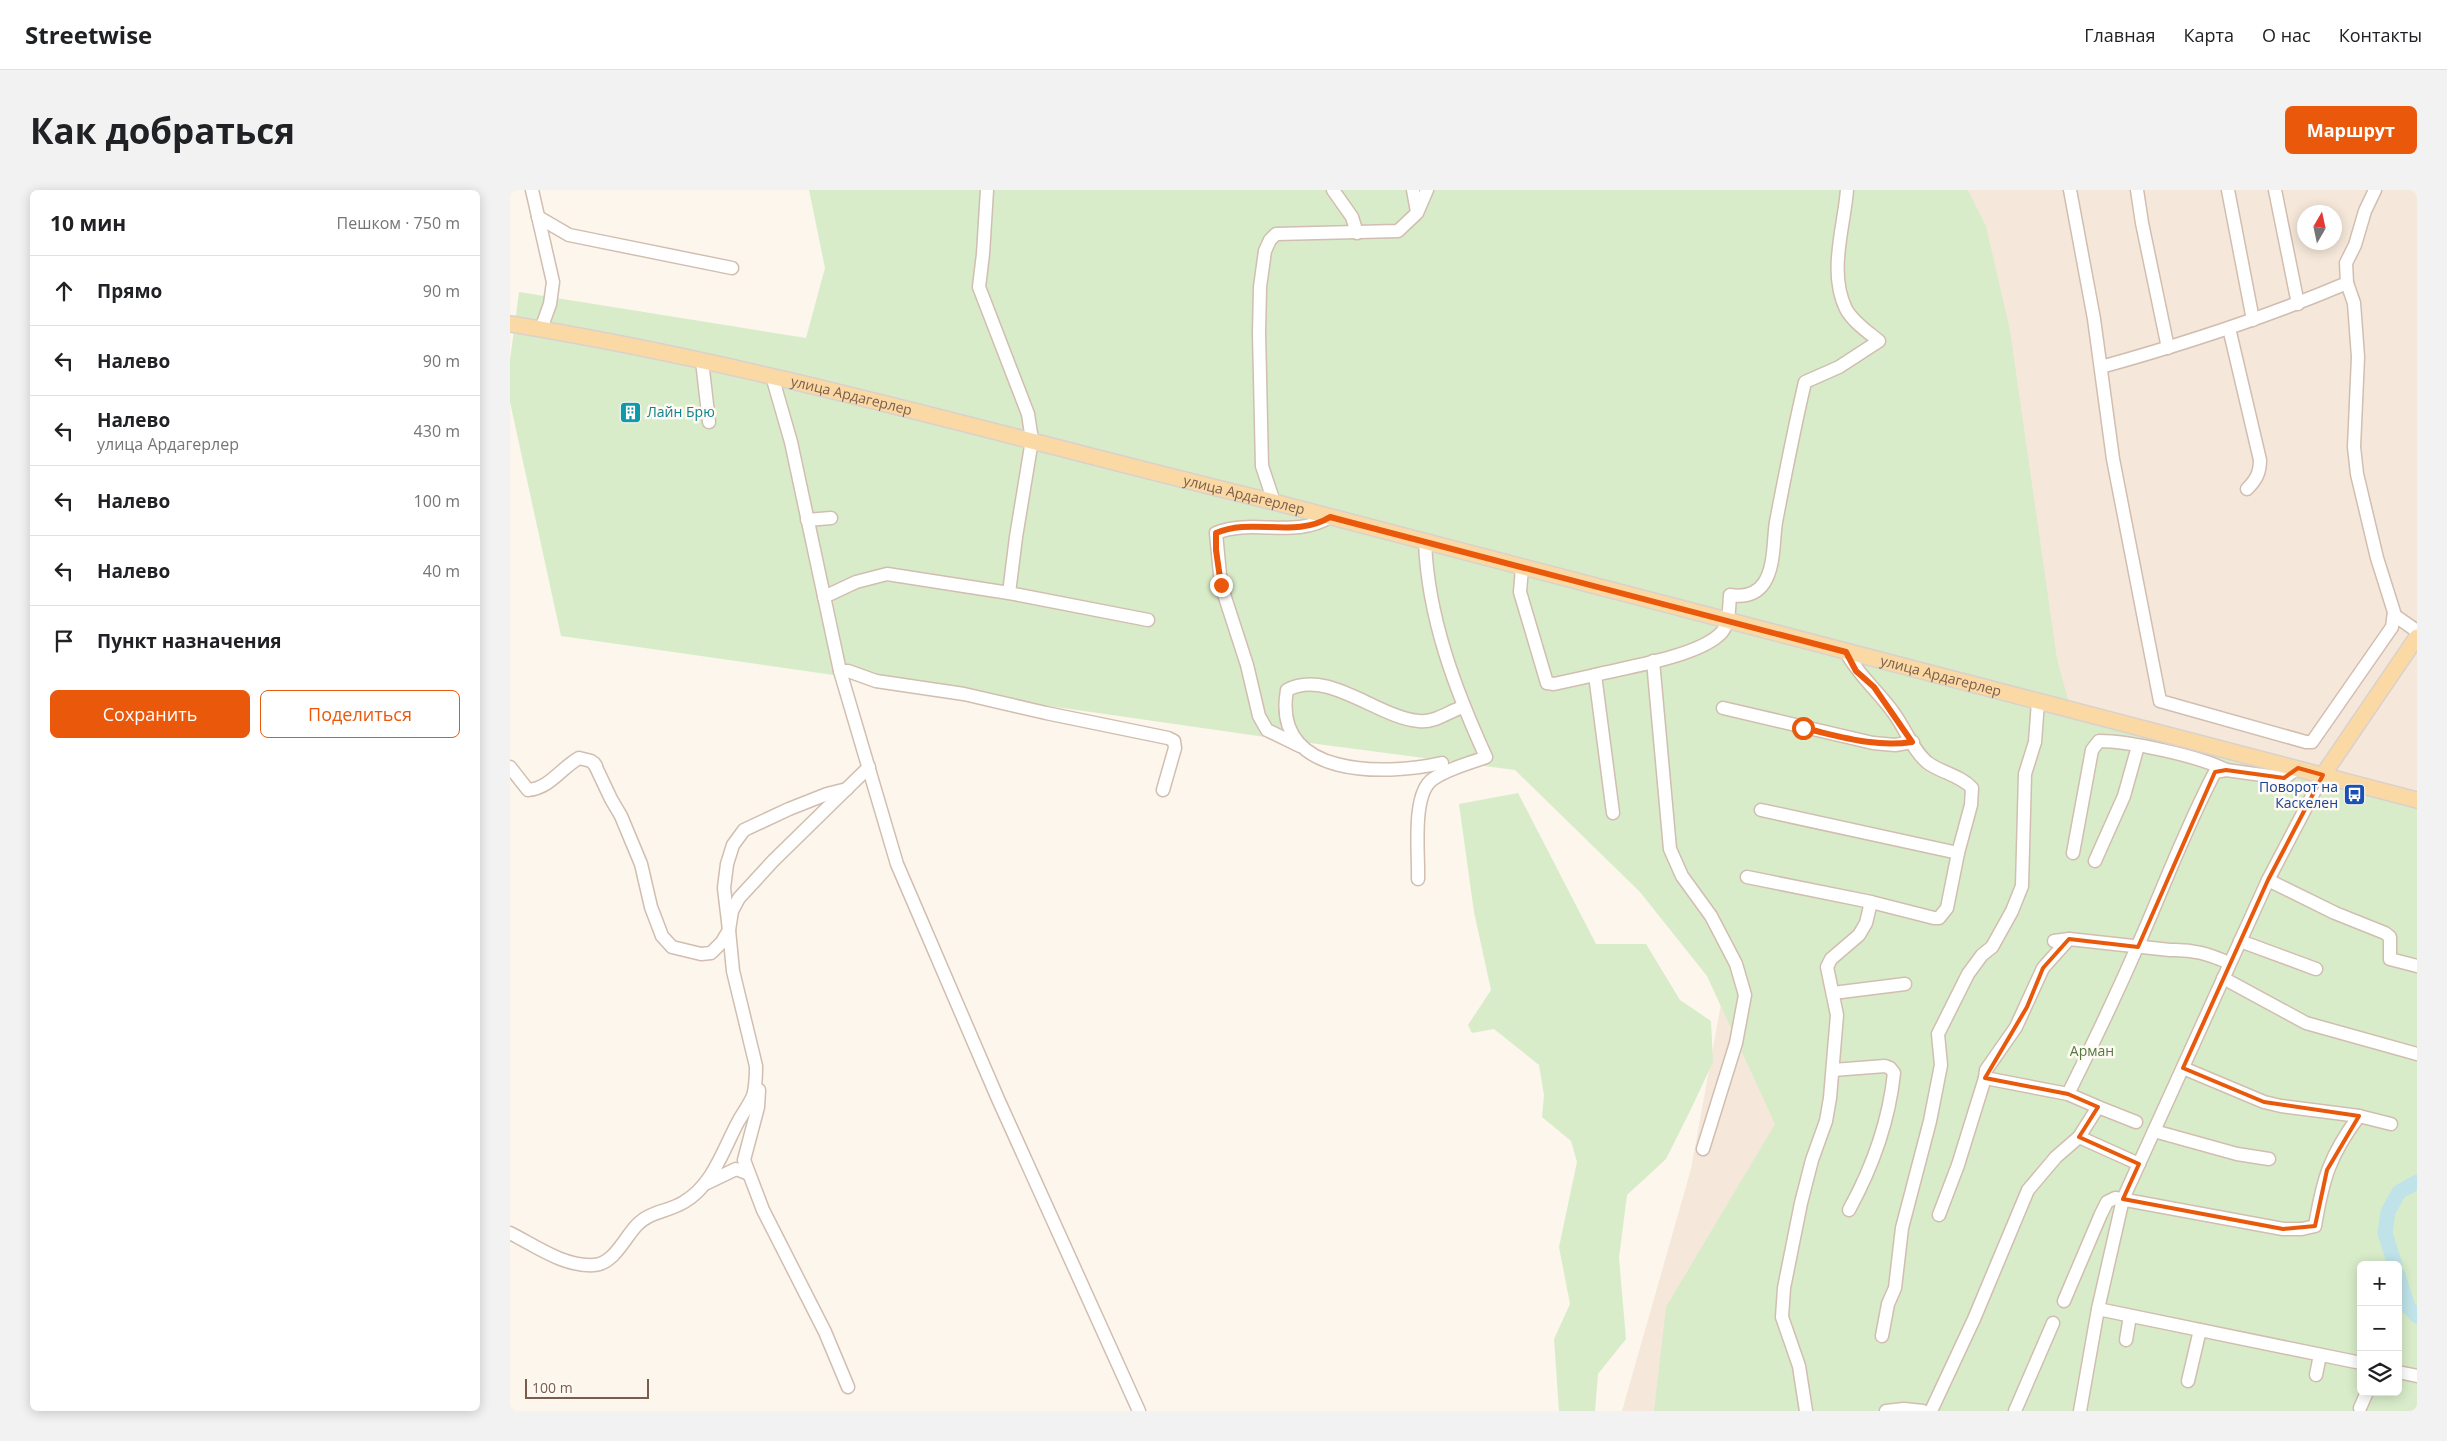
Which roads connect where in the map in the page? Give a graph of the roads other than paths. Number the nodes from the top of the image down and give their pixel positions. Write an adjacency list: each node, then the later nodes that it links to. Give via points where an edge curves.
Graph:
1 (532, 190): 13 (street)
2 (986, 190): 27 (street, via 984,254 979,287 1028,414)
3 (1334, 190): 14 (street, via 1352,216)
4 (1413, 190): 12 (street)
5 (1427, 190): 12 (street)
6 (1847, 190): 41 (street, via 1839,244 1840,292 1846,310 1880,341 1839,367 1805,382 1782,491 1770,569 1757,590 1740,596 1730,594)
7 (2070, 190): 24 (street)
8 (2138, 190): 22 (street)
9 (2228, 190): 18 (street)
10 (2274, 190): 17 (street)
11 (2375, 190): 16 (street, via 2346,263)
12 (1417, 213): 14 (street, via 1398,231)
13 (538, 217): 15 (street, via 569,235); 21 (street, via 553,282 550,304)
14 (1357, 233): 29 (street, via 1276,234 1265,252 1260,287 1260,440 1262,466)
15 (732, 268)
16 (2347, 283): 17 (street); 39 (street, via 2354,303 2358,357 2354,447 2357,474)
17 (2298, 304): 18 (street)
18 (2253, 320): 20 (street)
19 (510, 324): 21 (main road, улица Ардагерлер)
20 (2229, 328): 22 (street); 28 (street, via 2260,460 2260,471)
21 (541, 329): 23 (main road, улица Ардагерлер)
22 (2168, 348): 24 (street)
23 (702, 361): 25 (main road, улица Ардагерлер); 26 (street)
24 (2100, 367): 39 (street, via 2125,526 2160,701 2312,742 2392,627)
25 (772, 376): 27 (main road, улица Ардагерлер); 32 (street, via 791,442)
26 (708, 422)
27 (1032, 440): 29 (main road, улица Ардагерлер); 37 (street)
28 (2247, 489)
29 (1274, 502): 30 (main road, улица Ардагерлер)
30 (1330, 517): 33 (main road, улица Ардагерлер); 52 (street, via 1318,525 1293,529 1227,528 1216,533 1221,585 1247,664 1259,716 1267,730)
31 (831, 518): 32 (street)
32 (807, 520): 38 (street)
33 (1425, 542): 34 (main road, улица Ардагерлер); 49 (street, via 1426,570 1434,612)
34 (1522, 568): 41 (main road, улица Ардагерлер); 47 (street, via 1520,592 1547,683)
35 (863, 570): 36 (street)
36 (888, 574): 37 (street); 38 (street, via 856,582)
37 (1009, 593): 40 (street)
38 (824, 597): 46 (street)
39 (2394, 615): 42 (street)
40 (1148, 620)
41 (1727, 621): 44 (main road, улица Ардагерлер); 45 (street, via 1723,631 1710,642)
42 (2417, 630)
43 (2417, 637): 59 (main road)
44 (1846, 652): 48 (main road, улица Ардагерлер); 51 (street, via 1856,671 1874,687)
45 (1652, 661): 47 (street); 95 (street, via 1670,849 1682,876 1711,916 1736,964 1745,996 1736,1043)
46 (840, 671): 56 (street); 61 (street, via 876,681 964,694 1168,738 1174,741 1175,748)
47 (1595, 675): 64 (street)
48 (2038, 702): 57 (main road, улица Ардагерлер); 109 (street, via 2035,742 2025,774 2022,886 1992,947 1968,974 1938,1034 1941,1065 1902,1228 1895,1288 1888,1304)
49 (1463, 707): 52 (street, via 1420,722 1404,719 1336,689 1297,685 1287,690 1284,707 1289,726); 69 (street, via 1486,757 1431,780 1420,800)
50 (1723, 708): 51 (street, via 1873,743 1895,745)
51 (1912, 742): 65 (street, via 1929,764 1966,781 1972,788 1971,805)
52 (1300, 746): 54 (street, via 1308,753 1360,770 1417,769)
53 (2138, 746): 58 (street, via 2214,764); 66 (street, via 2099,741 2092,750); 67 (street, via 2124,796)
54 (1442, 763)
55 (510, 767): 72 (street, via 528,790 540,789 579,758 591,761 621,816 641,864 657,926 667,943 701,954 711,952)
56 (869, 767): 60 (street); 120 (street, via 897,864 917,914)
57 (2298, 768): 58 (street, via 2284,778); 59 (main road, улица Ардагерлер)
58 (2226, 770): 76 (street, via 2215,772 2198,804)
59 (2323, 775): 62 (main road, улица Ардагерлер); 70 (street)
60 (849, 788): 72 (street, via 815,818 739,898 732,911); 72 (street, via 789,808 744,830 733,845 726,872 724,888)
61 (1163, 790)
62 (2417, 800)
63 (1762, 810): 65 (street)
64 (1613, 813)
65 (1958, 853): 71 (street, via 1947,908 1939,918)
66 (2073, 853)
67 (2095, 861)
68 (1747, 877): 71 (street)
69 (1418, 879)
70 (2268, 880): 75 (street); 78 (street, via 2385,933 2390,937 2390,959)
71 (1871, 902): 82 (street, via 1859,935 1830,959 1827,967)
72 (729, 930): 86 (street, via 733,971)
73 (2069, 938): 74 (street); 76 (street); 87 (street, via 2043,968 2027,1007 1995,1056)
74 (2054, 941)
75 (2240, 941): 77 (street); 79 (street)
76 (2138, 947): 77 (street, via 2187,949); 88 (street)
77 (2229, 963): 80 (street)
78 (2417, 966)
79 (2316, 969)
80 (2223, 978): 83 (street, via 2306,1023); 84 (street)
81 (1905, 984): 82 (street)
82 (1833, 993): 85 (street, via 1837,1015 1833,1042)
83 (2417, 1054)
84 (2184, 1068): 90 (street, via 2264,1102); 93 (street)
85 (1834, 1070): 101 (street, via 1885,1066 1894,1073 1875,1155); 121 (street, via 1826,1121 1812,1160 1790,1251 1782,1312 1789,1343 1799,1366)
86 (756, 1077): 98 (street, via 758,1107 744,1160); 99 (street, via 747,1108)
87 (1985, 1078): 88 (street); 102 (street)
88 (2068, 1094): 89 (street)
89 (2098, 1107): 91 (street); 94 (street)
90 (2360, 1116): 92 (street); 100 (street, via 2335,1152 2327,1170 2315,1226 2310,1228 2283,1229)
91 (2136, 1122)
92 (2391, 1124)
93 (2154, 1131): 96 (street, via 2237,1154); 97 (street)
94 (2079, 1136): 97 (street); 124 (street, via 2028,1190)
95 (1703, 1149)
96 (2269, 1159)
97 (2139, 1164): 100 (street)
98 (750, 1174): 99 (street, via 736,1169); 117 (street, via 763,1210 821,1324)
99 (705, 1184): 103 (street, via 685,1202 652,1213 638,1224 605,1263 571,1262)
100 (2123, 1199): 104 (street, via 2107,1202); 105 (street)
101 (1849, 1210)
102 (1939, 1215)
103 (510, 1233)
104 (2064, 1301)
105 (2098, 1309): 106 (street); 126 (street)
106 (2130, 1316): 108 (street); 110 (street)
107 (2053, 1323): 125 (street)
108 (2200, 1330): 111 (street); 116 (street)
109 (1882, 1336)
110 (2126, 1340)
111 (2320, 1355): 112 (street); 114 (street)
112 (2357, 1363)
113 (2402, 1373): 115 (street)
114 (2316, 1375)
115 (2417, 1376)
116 (2188, 1381)
117 (848, 1387)
118 (2365, 1396): 119 (street)
119 (2360, 1408)
120 (1139, 1411)
121 (1806, 1411)
122 (1886, 1411): 123 (street, via 1904,1408)
123 (1923, 1411)
124 (1931, 1411)
125 (2015, 1411)
126 (2080, 1411)

